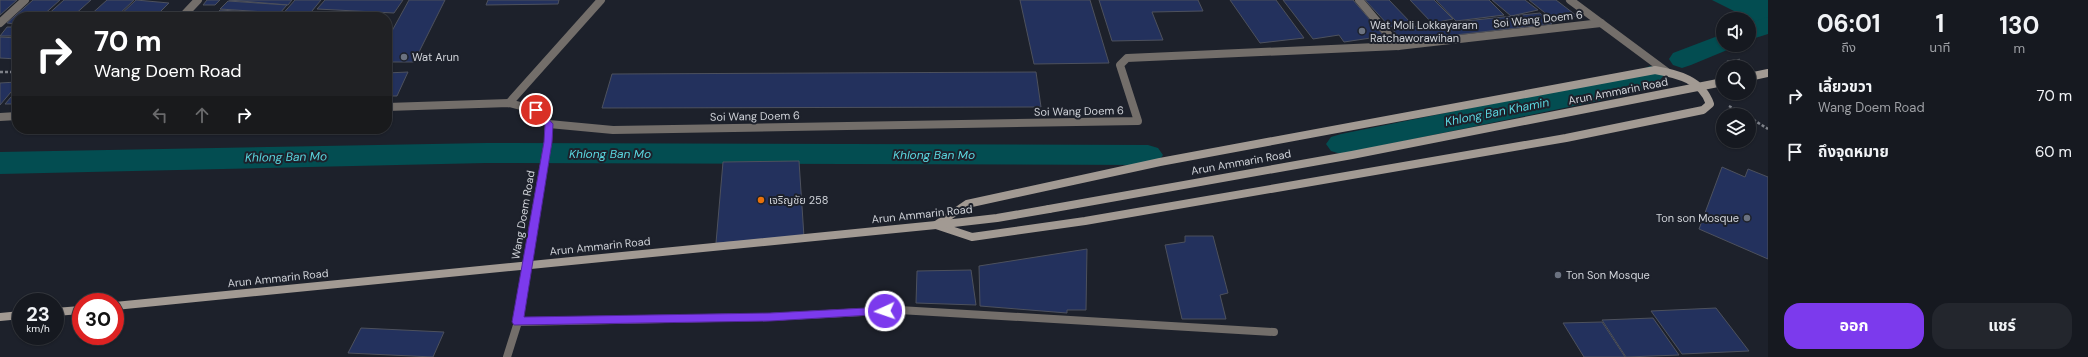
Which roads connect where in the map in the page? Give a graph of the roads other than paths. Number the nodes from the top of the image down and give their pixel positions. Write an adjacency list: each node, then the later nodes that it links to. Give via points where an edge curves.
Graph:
1 (25, 0): 7 (street)
2 (198, 0): 6 (street)
3 (601, 0): 14 (street)
4 (1359, 0): 9 (street)
5 (1570, 0): 8 (street)
6 (187, 12)
7 (0, 23)
8 (1601, 23): 9 (street, Soi Wang Doem 6); 10 (street)
9 (1398, 46): 18 (street, Soi Wang Doem 6, via 1127,58 1120,64 1138,121 613,130)
10 (1667, 72): 19 (main road, via 1637,72 1153,164 967,204); 19 (main road, via 1699,85 1709,96 1710,104 1703,110 1566,138 1085,221 972,237)
11 (1768, 73): 12 (main road)
12 (1756, 76)
13 (1716, 83): 19 (main road, Arun Ammarin Road, bridge, via 1352,155 997,218)
14 (509, 103): 15 (street); 18 (street, via 536,110)
15 (392, 107)
16 (12, 116): 17 (street)
17 (0, 117)
18 (549, 124): 20 (street, Wang Doem Road)
19 (936, 225): 20 (main road, Arun Ammarin Road)
20 (526, 266): 21 (main road, Arun Ammarin Road); 24 (street, Wang Doem Road)
21 (124, 305)
22 (12, 316): 23 (main road)
23 (0, 318)
24 (518, 322): 25 (street, via 770,317 899,310); 26 (street, Wang Doem Road)
25 (1274, 332)
26 (506, 357)

